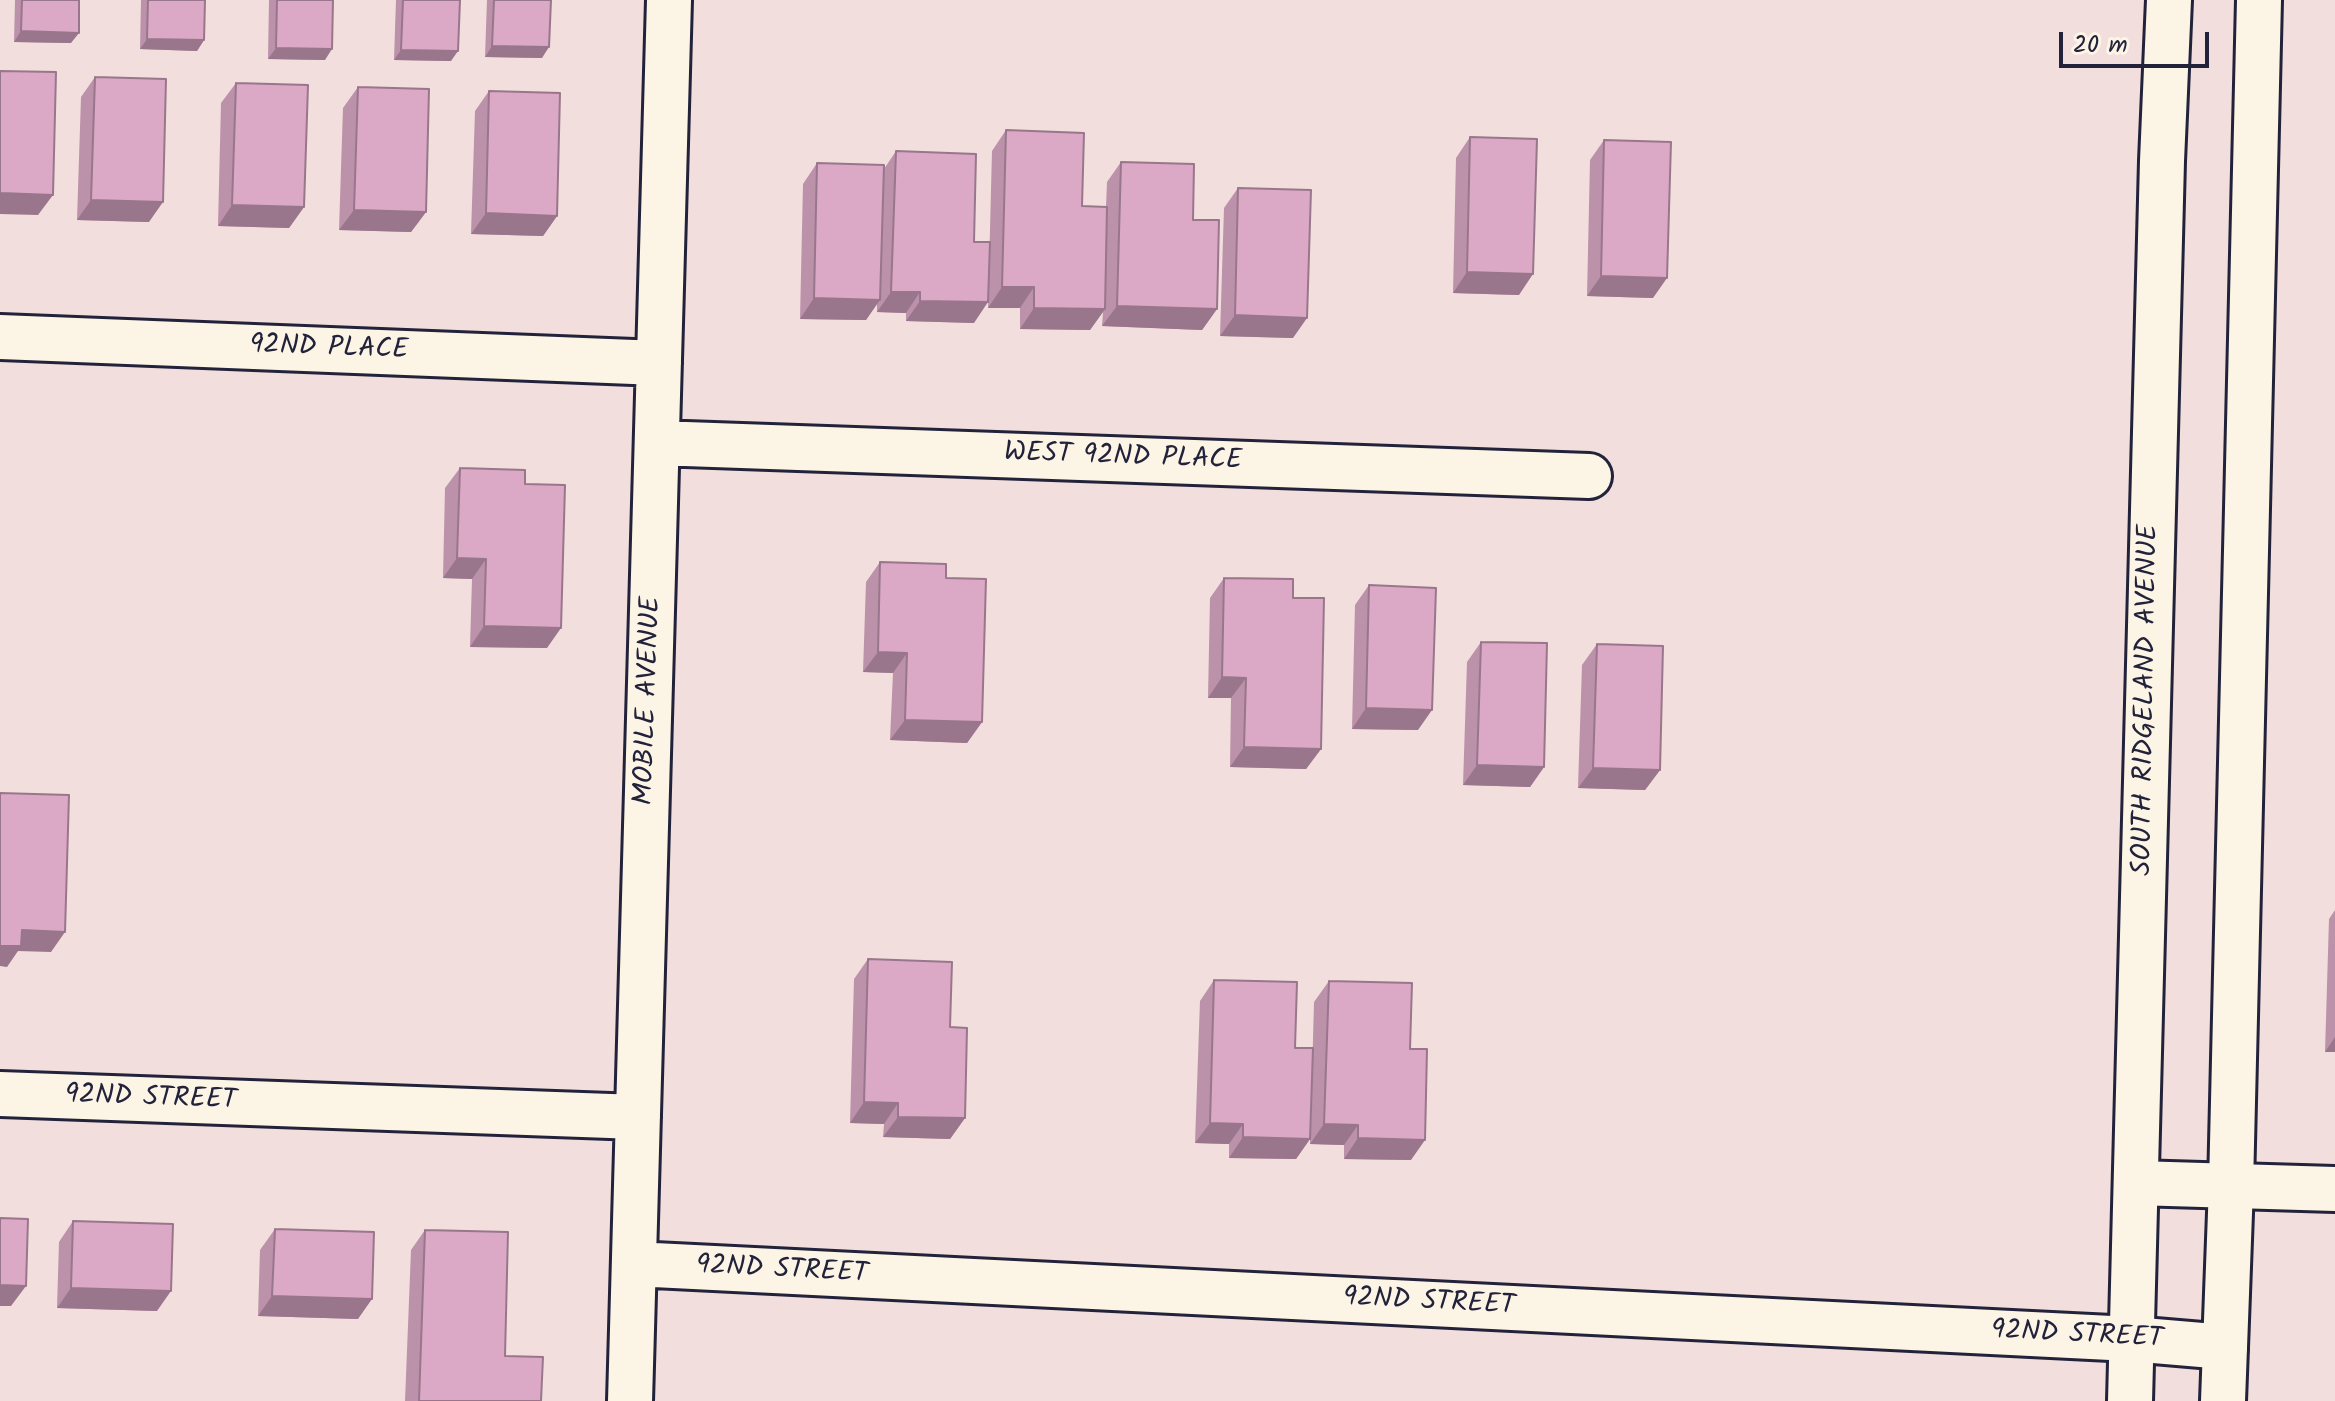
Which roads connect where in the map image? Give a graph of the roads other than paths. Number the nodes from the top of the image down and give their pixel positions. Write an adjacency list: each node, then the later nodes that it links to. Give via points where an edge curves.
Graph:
1 (669, 0): 5 (street, MOBILE AVENUE)
2 (2169, 0): 10 (street, SOUTH RIDGELAND AVENUE)
3 (2259, 0): 11 (street)
4 (0, 337): 5 (street, 92ND PLACE)
5 (659, 363): 6 (street, MOBILE AVENUE)
6 (657, 443): 7 (street, WEST 92ND PLACE); 9 (street, MOBILE AVENUE)
7 (1589, 476)
8 (0, 1094): 9 (street, 92ND STREET)
9 (638, 1117): 13 (street, MOBILE AVENUE)
10 (2136, 1183): 11 (street); 14 (street, SOUTH RIDGELAND AVENUE)
11 (2231, 1186): 12 (street); 15 (street)
12 (2335, 1189)
13 (634, 1264): 14 (street, 92ND STREET); 16 (street, MOBILE AVENUE)
14 (2131, 1339): 15 (street, 92ND STREET); 17 (street, SOUTH RIDGELAND AVENUE)
15 (2225, 1347): 18 (street)
16 (630, 1401)
17 (2130, 1401)
18 (2223, 1401)

